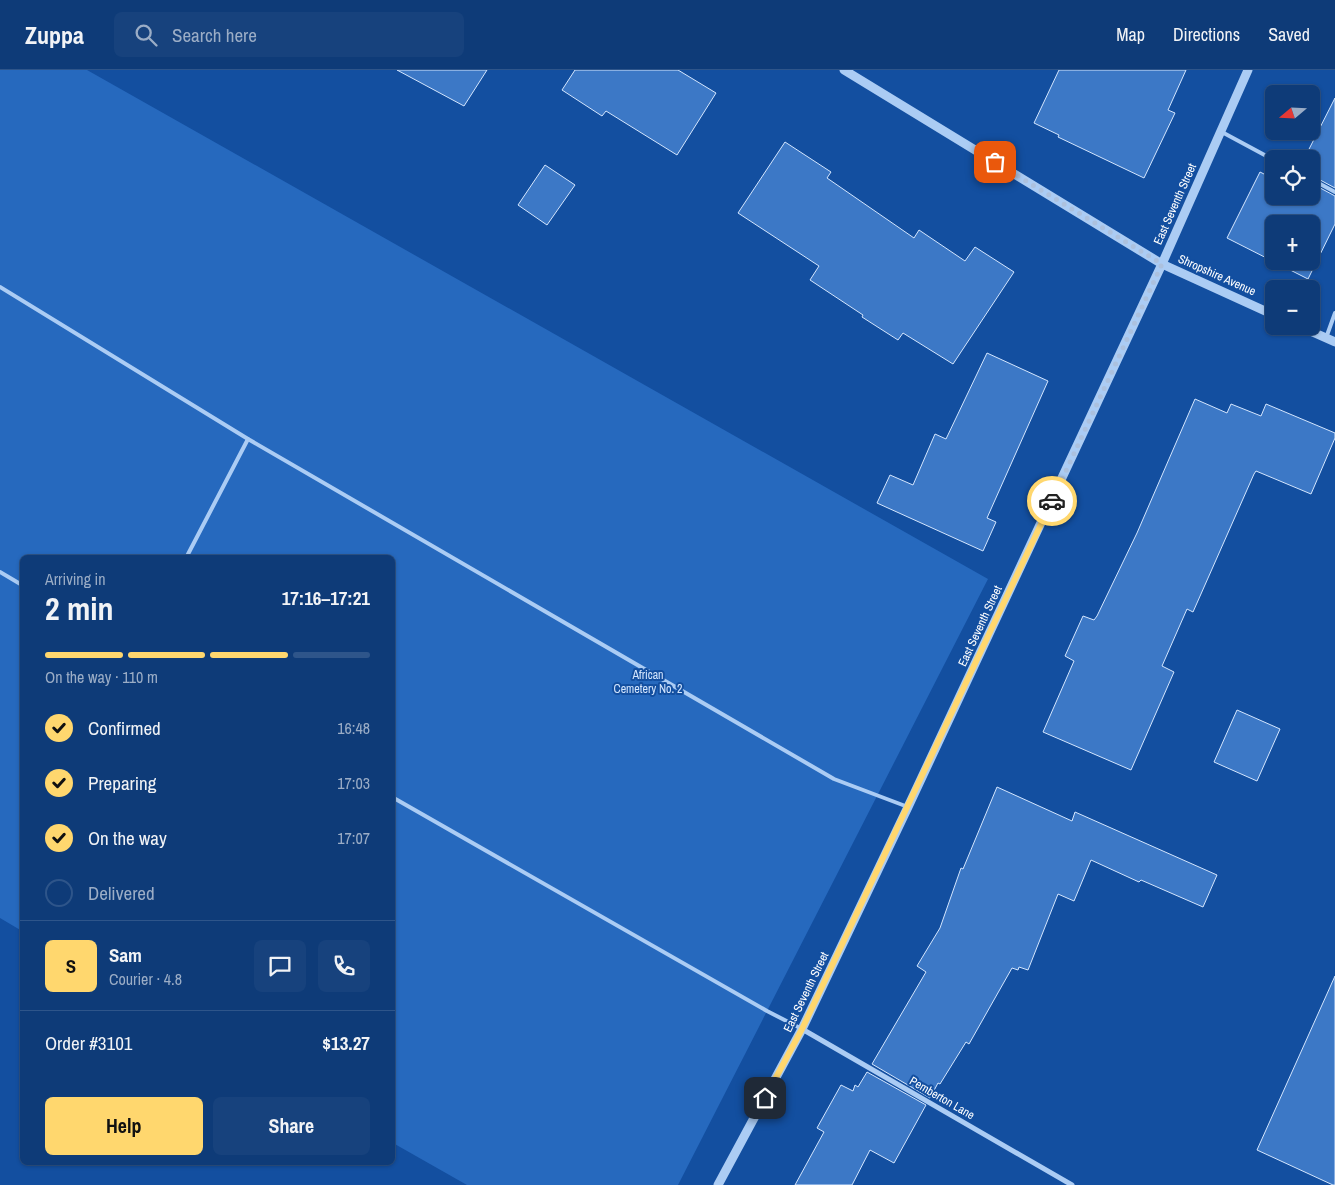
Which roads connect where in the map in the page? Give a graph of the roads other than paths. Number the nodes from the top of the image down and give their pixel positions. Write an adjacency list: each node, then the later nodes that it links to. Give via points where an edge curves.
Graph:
1 (844, 70): 7 (street, Shropshire Avenue)
2 (1248, 70): 3 (street, East Seventh Street)
3 (1220, 131): 4 (lane); 7 (street, East Seventh Street)
4 (1265, 155)
5 (1320, 184): 6 (lane)
6 (1335, 192)
7 (1162, 264): 9 (street, Shropshire Avenue); 19 (street, East Seventh Street)
8 (0, 287): 14 (lane)
9 (1265, 311)
10 (1335, 313): 12 (lane)
11 (1319, 335): 12 (street)
12 (1326, 338): 13 (street)
13 (1335, 342)
14 (248, 439): 15 (lane); 19 (lane, via 834,779)
15 (188, 555)
16 (0, 572): 17 (lane)
17 (20, 584)
18 (395, 799): 20 (lane)
19 (908, 807): 20 (street, East Seventh Street)
20 (802, 1029): 21 (street, East Seventh Street); 22 (street, Pemberton Lane)
21 (718, 1185)
22 (1072, 1185)

